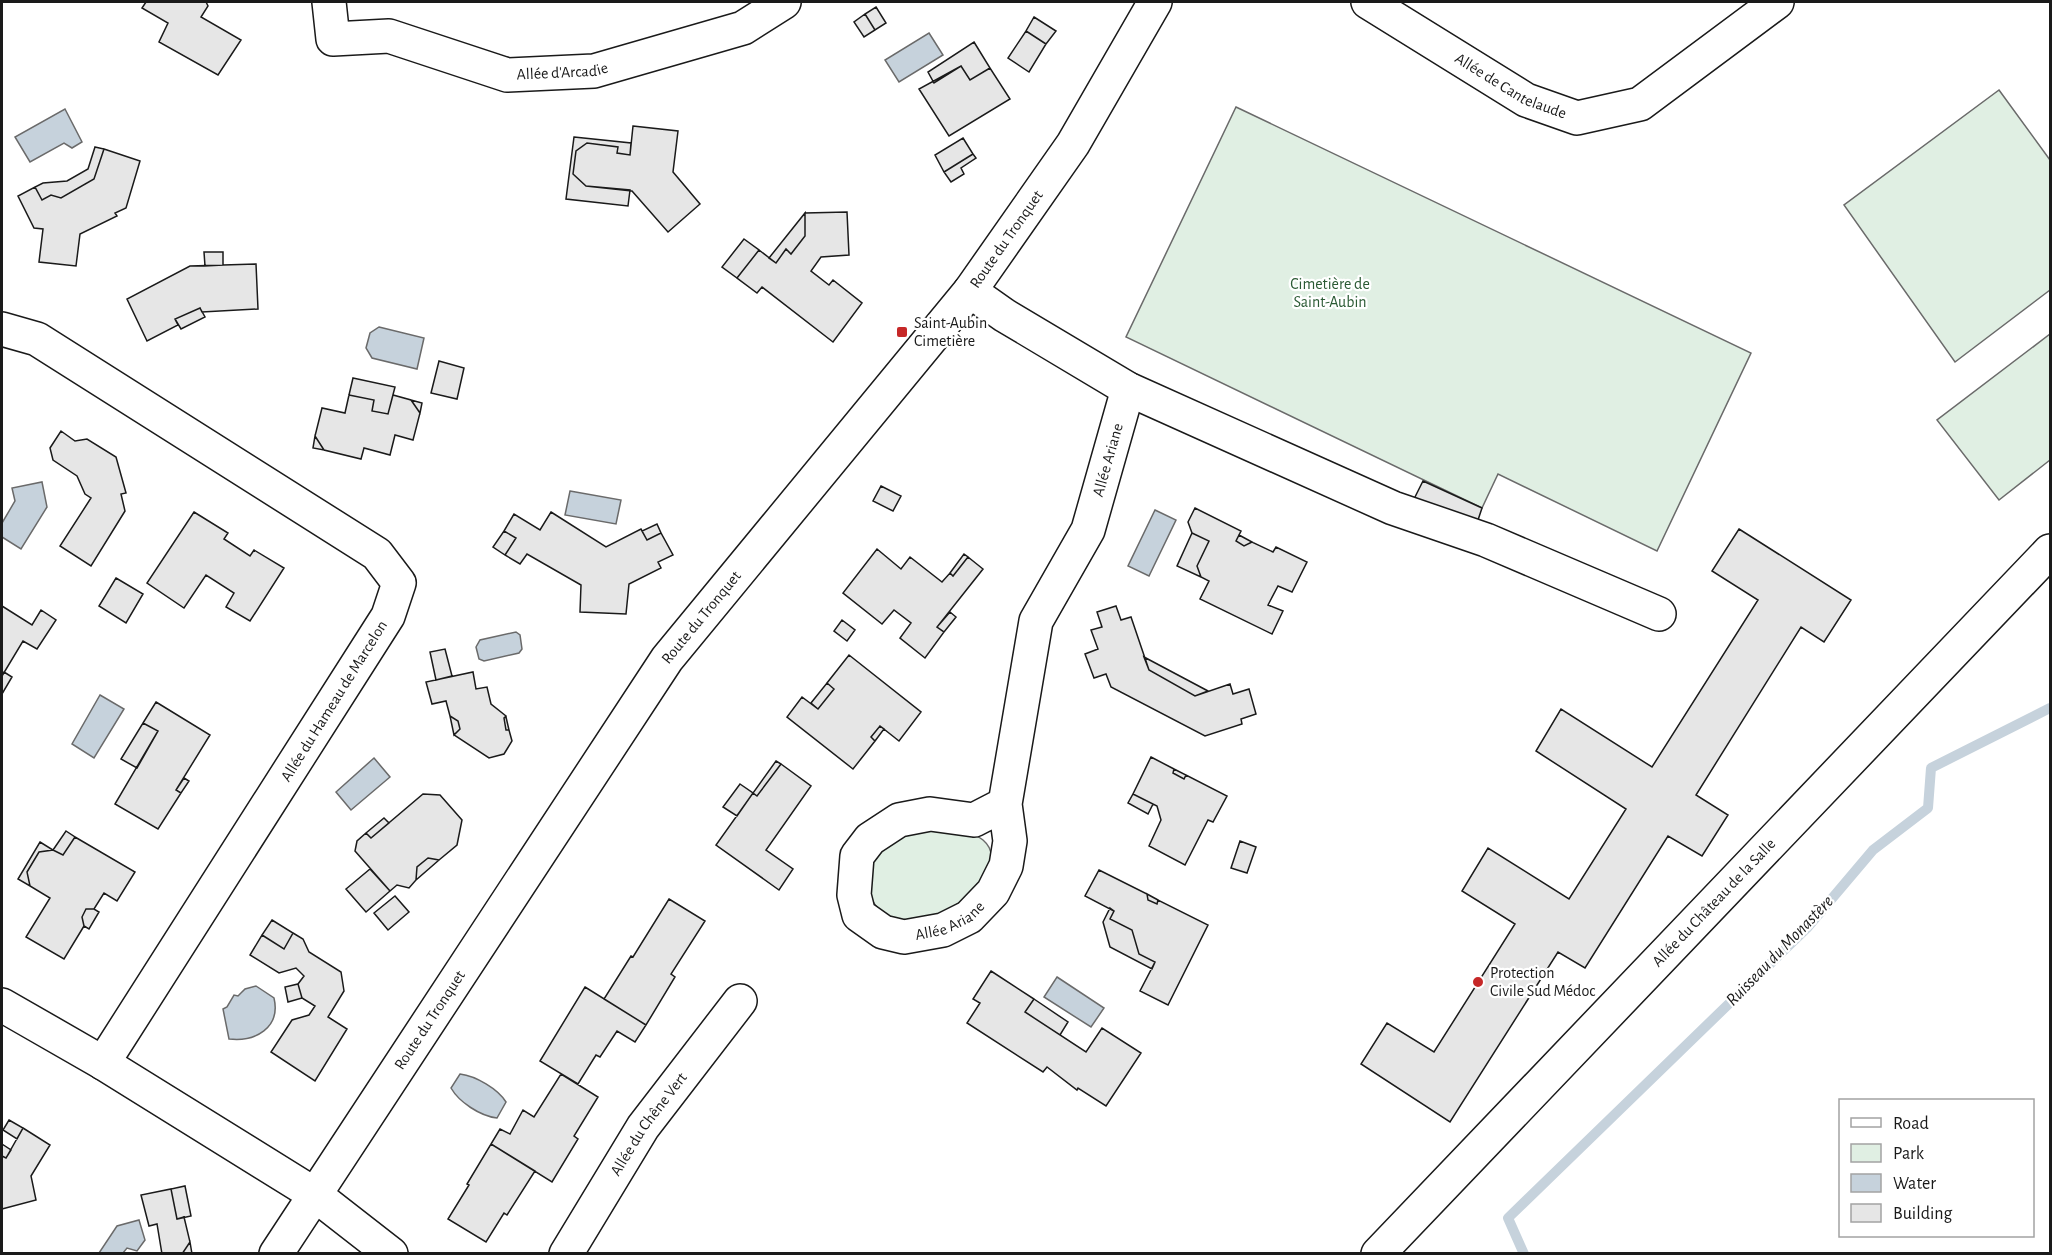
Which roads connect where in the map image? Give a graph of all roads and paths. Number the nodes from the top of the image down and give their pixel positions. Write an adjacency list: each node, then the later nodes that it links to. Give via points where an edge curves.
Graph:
1 (329, 2): 2 (street, Allée d'Arcadie, via 333,39 390,36 507,75 594,71 743,28)
2 (784, 2)
3 (1368, 2): 4 (street, Allée de Cantelaude, via 1526,100 1577,118 1640,104)
4 (1777, 2)
5 (1151, 3): 6 (street, Route du Tronquet, via 1073,144)
6 (970, 291): 8 (street); 15 (street, Route du Tronquet, via 667,659)
7 (2, 329): 14 (street, Allée du Hameau de Marcelon, via 37,339 377,554 399,583 388,616)
8 (1128, 389): 10 (street, via 1393,508 1486,540); 11 (street, Allée Ariane, via 1088,530 1036,621)
9 (2050, 551): 19 (street, Allée du Château de la Salle)
10 (1659, 614)
11 (1005, 804): 11 (street, Allée Ariane, via 1010,841 1006,866 993,892 969,917 943,930 904,937 883,932 859,915 854,895 855,865 870,839 899,820 930,814 974,820)
12 (740, 1001): 18 (street, Allée du Chêne Vert, via 644,1127)
13 (2, 1005): 14 (street)
14 (103, 1063): 15 (street)
15 (314, 1194): 16 (street, Route du Tronquet); 17 (street)
16 (276, 1254)
17 (391, 1254)
18 (566, 1254)
19 (1378, 1254)

